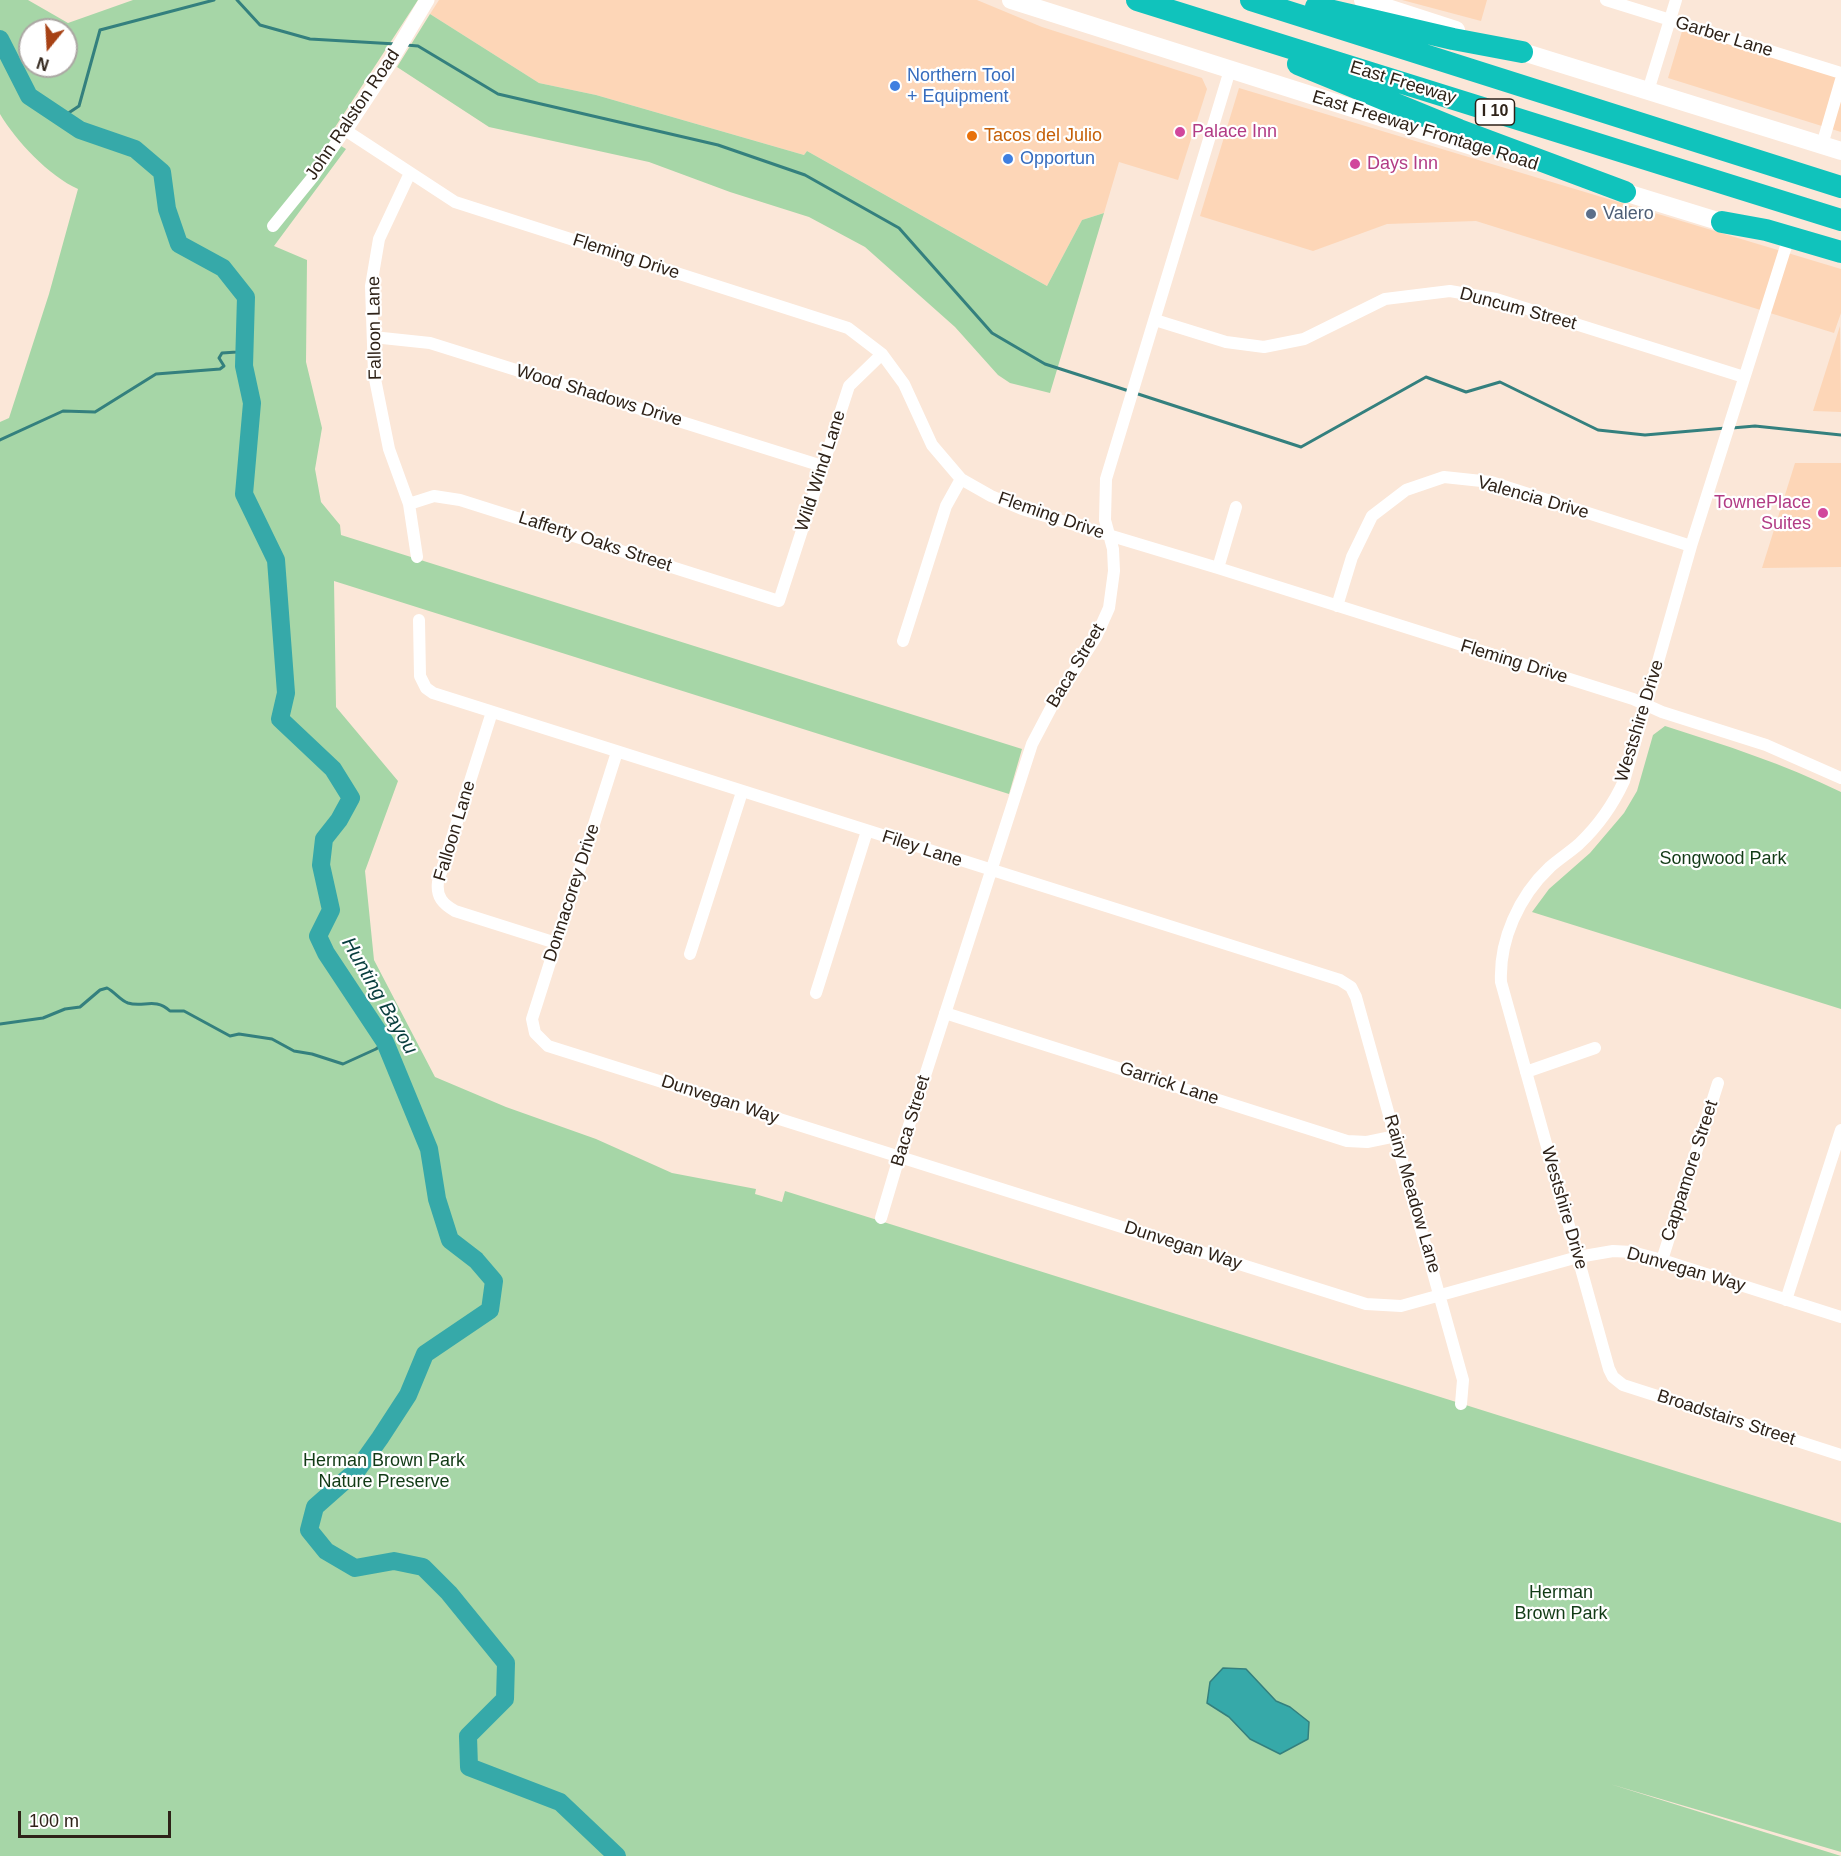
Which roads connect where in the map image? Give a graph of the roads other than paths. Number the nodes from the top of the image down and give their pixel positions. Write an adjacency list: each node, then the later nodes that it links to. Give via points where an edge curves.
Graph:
1 (1011, 0): 11 (main road, East Freeway Frontage Road)
2 (1251, 0): 19 (highway, East Freeway / I 10)
3 (1286, 0): 10 (highway)
4 (1364, 0): 10 (main road)
5 (1606, 0): 9 (street, Garber Lane)
6 (1676, 0): 9 (street)
7 (1143, 2): 20 (highway, via 1459,130); 21 (highway, East Freeway / I 10)
8 (424, 4): 15 (street, John Ralston Road)
9 (1670, 20): 12 (street, Garber Lane); 14 (street)
10 (1522, 52): 14 (main road)
11 (1230, 70): 20 (main road, East Freeway Frontage Road); 27 (street, Baca Street)
12 (1841, 73)
13 (1841, 80): 16 (street)
14 (1648, 91): 16 (main road)
15 (345, 130): 18 (street, Fleming Drive); 23 (street, John Ralston Road)
16 (1822, 145): 17 (main road)
17 (1841, 151)
18 (410, 174): 28 (street, Falloon Lane, via 379,239 371,286); 29 (street, Fleming Drive, via 454,202 848,328)
19 (1841, 187)
20 (1625, 192): 22 (main road, East Freeway Frontage Road)
21 (1841, 220)
22 (1722, 222): 24 (main road, East Freeway Frontage Road); 25 (highway)
23 (273, 226)
24 (1787, 243): 26 (main road, East Freeway Frontage Road); 30 (street, Westshire Drive)
25 (1841, 252)
26 (1841, 259)
27 (1155, 320): 30 (street, Duncum Street, via 1226,342 1264,347 1304,339 1385,299 1450,291 1496,299); 35 (street, Baca Street, via 1106,479)
28 (373, 337): 31 (street, Wood Shadows Drive, via 430,343); 33 (street, Falloon Lane, via 374,374 389,449)
29 (882, 354): 31 (street, Wild Wind Lane, via 849,386); 32 (street, Fleming Drive, via 904,384 932,446)
30 (1744, 376): 36 (street, Westshire Drive)
31 (822, 466): 39 (street, Wild Wind Lane)
32 (961, 479): 35 (street, Fleming Drive, via 1022,509); 42 (street, via 946,506)
33 (409, 504): 37 (street, Falloon Lane); 39 (street, Lafferty Oaks Street, via 434,496 460,500)
34 (1236, 507): 38 (street)
35 (1108, 536): 38 (street, Fleming Drive); 49 (street, Baca Street, via 1114,571 1109,608 1032,744)
36 (1691, 546): 40 (street, Valencia Drive, via 1491,482 1444,477 1406,490 1372,516 1352,557); 43 (street, Westshire Drive)
37 (417, 557)
38 (1218, 568): 40 (street, Fleming Drive)
39 (779, 601)
40 (1337, 606): 43 (street, Fleming Drive)
41 (419, 620): 44 (street, Filey Lane, via 420,676 426,688)
42 (903, 641)
43 (1646, 705): 46 (street, Fleming Drive, via 1766,745); 57 (street, Westshire Drive, via 1613,804 1579,844 1534,886 1520,906 1502,949 1501,982)
44 (492, 712): 45 (street, Filey Lane); 50 (street, Falloon Lane, via 437,890 446,906 455,911)
45 (617, 752): 47 (street, Filey Lane); 50 (street, Donnacorey Drive)
46 (1841, 778)
47 (742, 792): 48 (street, Filey Lane); 51 (street)
48 (867, 831): 49 (street, Filey Lane); 53 (street)
49 (991, 870): 52 (street, Filey Lane); 54 (street, Baca Street)
50 (556, 943): 55 (street, Donnacorey Drive, via 532,1019)
51 (690, 954)
52 (1351, 987): 60 (street, Rainy Meadow Lane)
53 (816, 993)
54 (945, 1013): 60 (street, Garrick Lane, via 1347,1141 1367,1143); 61 (street, Baca Street)
55 (535, 1034): 61 (street, Dunvegan Way, via 548,1046)
56 (1595, 1048): 57 (street)
57 (1526, 1072): 63 (street, Westshire Drive)
58 (1718, 1083): 64 (street, Cappamore Street)
59 (1841, 1131): 66 (street)
60 (1396, 1136): 65 (street, Rainy Meadow Lane)
61 (899, 1157): 62 (street, Baca Street); 65 (street, Dunvegan Way, via 1366,1304 1401,1306)
62 (881, 1218)
63 (1578, 1257): 64 (street, Dunvegan Way, via 1613,1251); 65 (street, Dunvegan Way); 68 (street, Westshire Drive)
64 (1662, 1260): 66 (street, Dunvegan Way)
65 (1441, 1297): 69 (street, Rainy Meadow Lane, via 1463,1380)
66 (1786, 1300): 67 (street, Dunvegan Way)
67 (1841, 1317)
68 (1613, 1377): 70 (street, Broadstairs Street, via 1623,1385)
69 (1461, 1404)
70 (1841, 1455)

